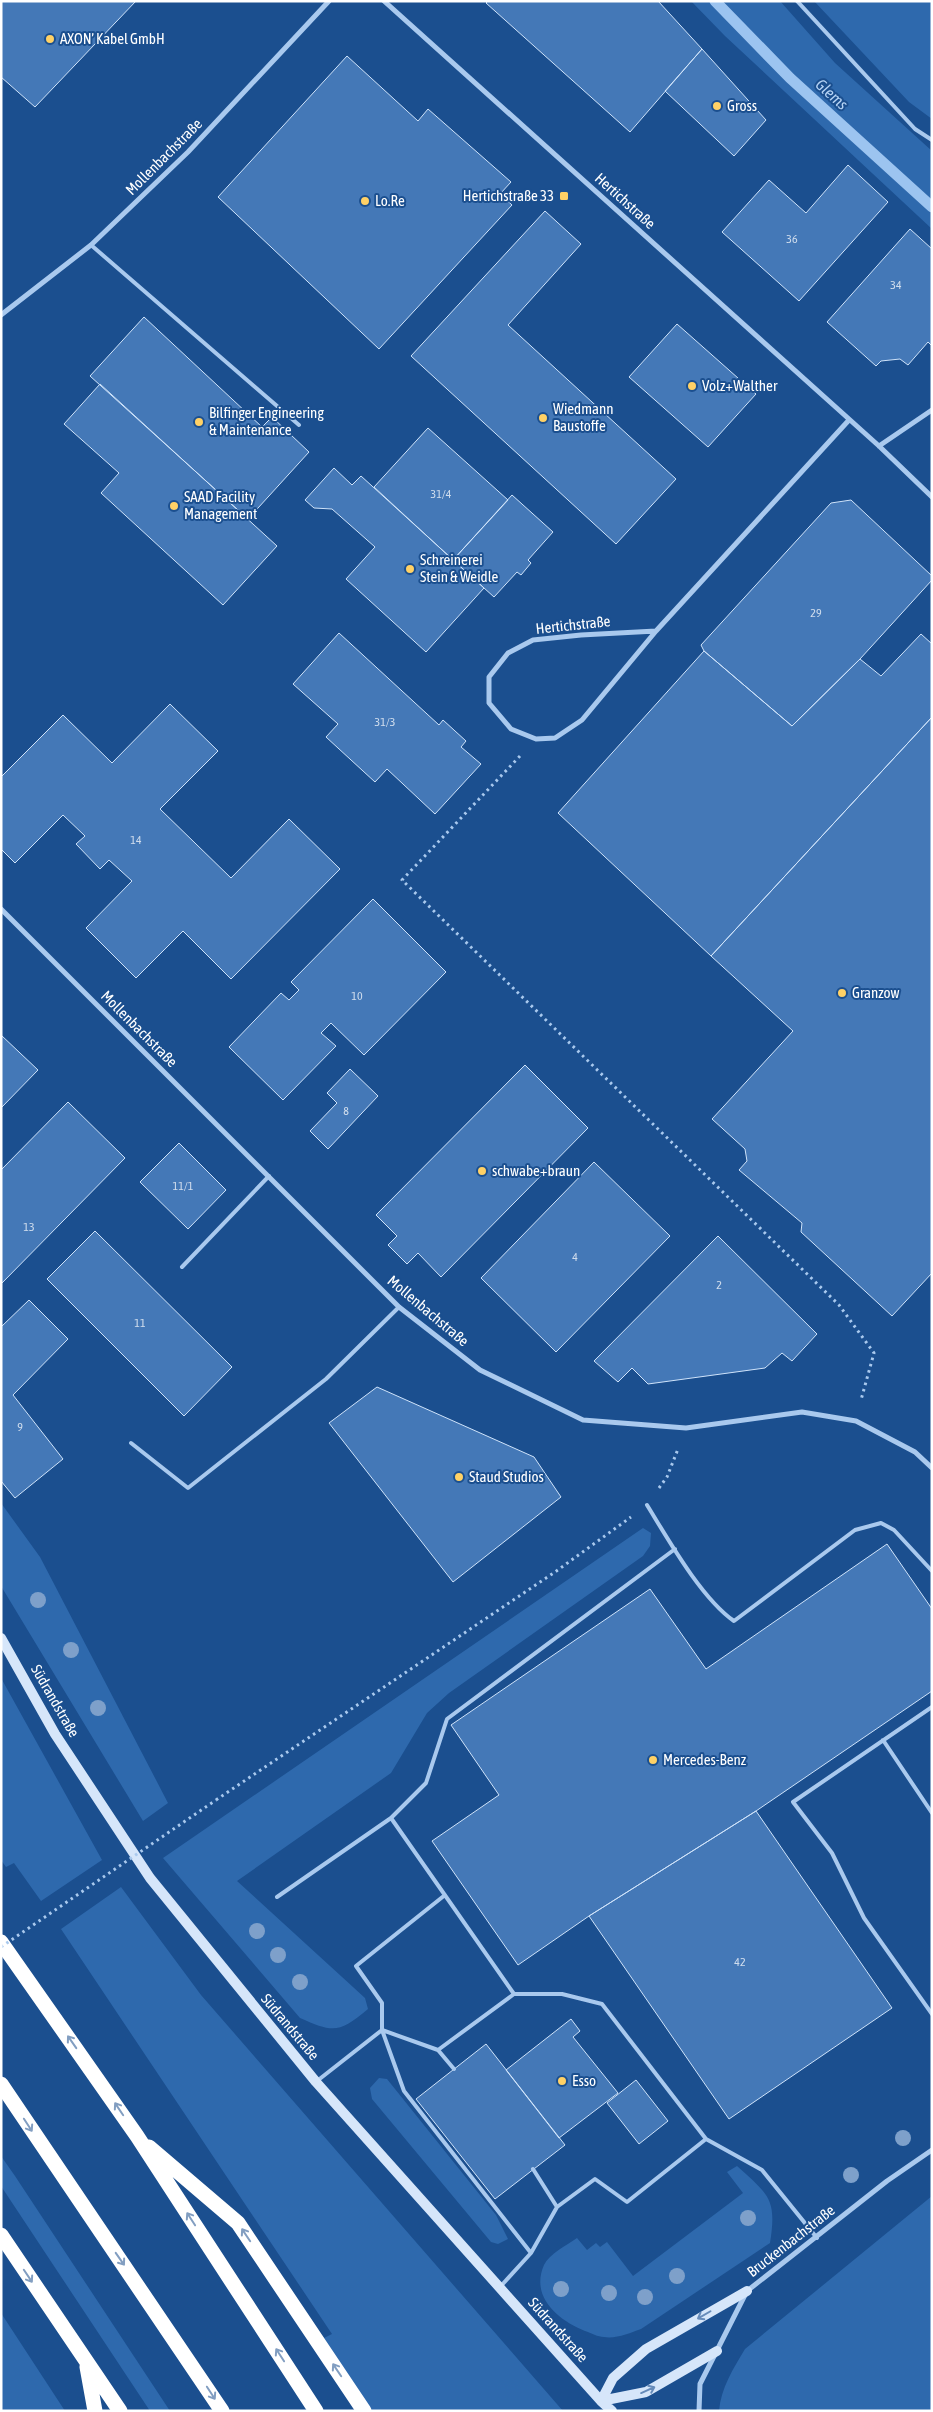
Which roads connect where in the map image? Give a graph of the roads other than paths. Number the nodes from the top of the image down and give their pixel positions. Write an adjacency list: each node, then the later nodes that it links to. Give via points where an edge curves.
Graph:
1 (329, 1): 5 (street, Mollenbachstraße, via 188,152)
2 (384, 1): 8 (street, Hertichstraße)
3 (797, 1): 4 (lane, via 915,129)
4 (932, 140)
5 (91, 244): 6 (street, Mollenbachstraße); 9 (lane)
6 (1, 315)
7 (932, 410): 10 (street)
8 (849, 420): 10 (street, Hertichstraße); 12 (street)
9 (299, 425)
10 (879, 446): 11 (street, Hertichstraße)
11 (932, 497)
12 (656, 631): 12 (street, Hertichstraße, via 533,640 508,653 490,677 490,703 511,729 536,739 555,738 582,720)
13 (1, 909): 14 (street, Mollenbachstraße)
14 (269, 1176): 15 (lane); 16 (street, Mollenbachstraße)
15 (182, 1267)
16 (399, 1307): 17 (lane, via 326,1379 188,1488); 18 (street, Mollenbachstraße, via 480,1370 583,1420 686,1428 802,1412 856,1421 914,1452)
17 (131, 1444)
18 (932, 1468)
19 (647, 1504): 20 (lane)
20 (674, 1549): 21 (lane, via 721,1612 734,1621 855,1530 881,1523 894,1530); 26 (lane, via 446,1719 426,1782)
21 (932, 1571)
22 (1, 1638): 35 (main road, Südrandstraße, via 55,1734 150,1878)
23 (932, 1707): 24 (lane)
24 (884, 1740): 25 (lane); 31 (lane, via 794,1802 832,1853 864,1918)
25 (932, 1813)
26 (391, 1818): 27 (lane); 28 (lane)
27 (445, 1895): 30 (lane); 32 (lane, via 356,1966 382,2003)
28 (277, 1897)
29 (1, 1942): 37 (highway, one-way to 29)
30 (514, 1994): 33 (lane); 38 (lane, via 562,1994 602,2004)
31 (932, 2014)
32 (382, 2030): 33 (lane); 35 (lane); 44 (lane, via 404,2091)
33 (438, 2050): 34 (lane)
34 (454, 2069)
35 (316, 2082): 45 (main road, Südrandstraße)
36 (1, 2084): 52 (highway, one-way to 52)
37 (137, 2136): 53 (highway, one-way to 37); 54 (highway, one-way to 37, via 238,2223)
38 (706, 2139): 41 (lane, via 627,2202 595,2179); 43 (lane, via 762,2170)
39 (932, 2150): 43 (street, Bruckenbachstraße, via 887,2181)
40 (533, 2169): 41 (lane)
41 (557, 2207): 44 (lane)
42 (1, 2235): 48 (highway, one-way to 48)
43 (817, 2238): 46 (street, Bruckenbachstraße)
44 (531, 2253): 45 (lane)
45 (500, 2287): 49 (main road, Südrandstraße)
46 (747, 2291): 47 (street, Bruckenbachstraße); 49 (main road, one-way to 49, via 646,2349 613,2378)
47 (716, 2351): 49 (main road, one-way to 47, via 646,2392); 56 (street, Bruckenbachstraße, via 700,2384)
48 (86, 2360): 50 (highway); 51 (highway)
49 (603, 2406): 55 (main road, Südrandstraße)
50 (95, 2411)
51 (120, 2411)
52 (222, 2411)
53 (316, 2411)
54 (364, 2411)
55 (612, 2411)
56 (699, 2411)

